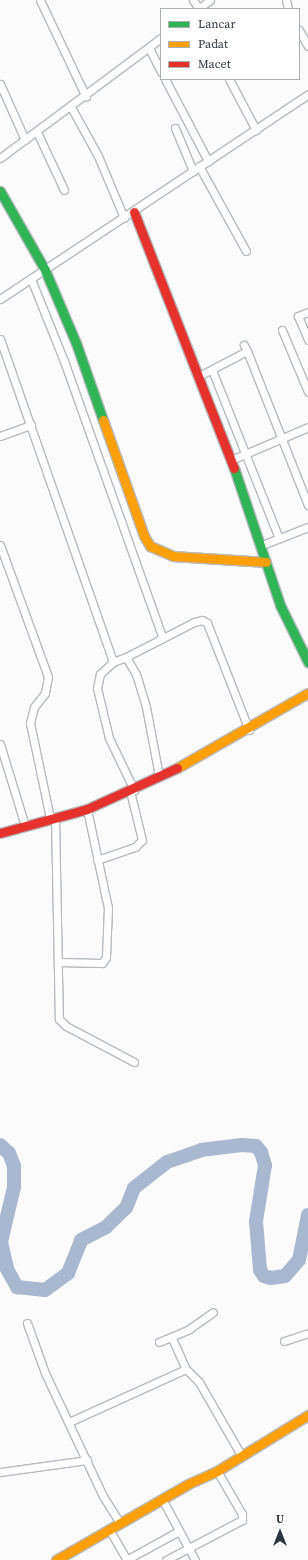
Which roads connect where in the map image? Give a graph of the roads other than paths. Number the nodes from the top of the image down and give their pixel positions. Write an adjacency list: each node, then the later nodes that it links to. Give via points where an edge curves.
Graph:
1 (40, 0): 12 (street)
2 (193, 0): 3 (street)
3 (203, 7)
4 (300, 32): 6 (street)
5 (160, 39): 7 (street)
6 (308, 46)
7 (149, 48): 8 (street); 12 (street)
8 (160, 70)
9 (166, 80): 20 (street)
10 (230, 80): 16 (street)
11 (0, 84): 18 (street)
12 (86, 97): 14 (street)
13 (307, 98): 16 (street)
14 (71, 107): 17 (street); 26 (street, via 98,156)
15 (175, 128): 22 (street)
16 (256, 130): 20 (street)
17 (36, 132): 18 (street); 23 (street)
18 (25, 140): 19 (street)
19 (0, 158)
20 (208, 161): 21 (street)
21 (199, 166): 22 (street); 27 (street)
22 (193, 171): 25 (street)
23 (64, 190)
24 (0, 192): 28 (street)
25 (134, 212): 26 (street); 36 (street)
26 (124, 218): 28 (street)
27 (246, 251)
28 (45, 270): 29 (street); 49 (street, via 76,343 144,536 150,546 173,556)
29 (31, 279): 30 (street); 50 (street, via 64,361)
30 (1, 297)
31 (308, 312): 34 (street, via 298,316)
32 (282, 330): 37 (street)
33 (0, 339): 38 (street)
34 (308, 340)
35 (212, 370): 36 (street); 41 (street, via 246,348); 42 (street)
36 (197, 377): 43 (street)
37 (308, 392)
38 (31, 425): 40 (street); 52 (street)
39 (308, 427): 41 (street)
40 (0, 436)
41 (281, 438): 42 (street); 44 (street)
42 (245, 452): 43 (street); 46 (street)
43 (231, 460): 48 (street)
44 (308, 505)
45 (308, 528): 46 (street)
46 (279, 538): 48 (street)
47 (0, 545): 60 (street, via 48,677 45,694 34,707 30,723)
48 (262, 545): 49 (street)
49 (266, 562): 53 (street, via 280,605)
50 (162, 636): 51 (street); 55 (street, via 194,622 202,620 207,623)
51 (126, 656): 52 (street); 57 (street, via 132,663 143,695)
52 (113, 662): 58 (street, via 100,674 97,688 109,738)
53 (308, 662)
54 (308, 693): 55 (street)
55 (250, 730): 57 (street)
56 (0, 744): 61 (street)
57 (160, 776): 58 (street)
58 (132, 790): 59 (street); 63 (street, via 142,840 135,846)
59 (86, 809): 60 (street); 63 (street)
60 (53, 817): 61 (street); 64 (street)
61 (25, 826): 62 (street)
62 (0, 833)
63 (97, 860): 64 (street, via 108,908 106,957 102,963)
64 (58, 962): 65 (street, via 58,1015 62,1023)
65 (134, 1062)
66 (213, 1312): 69 (street, via 200,1323)
67 (27, 1324): 74 (street, via 35,1352)
68 (308, 1333): 70 (street)
69 (172, 1338): 71 (street); 72 (street)
70 (284, 1341)
71 (159, 1342)
72 (186, 1369): 74 (street); 75 (street, via 199,1382)
73 (308, 1415): 75 (street)
74 (69, 1422): 76 (street)
75 (241, 1455): 77 (street)
76 (87, 1460): 78 (street); 80 (street, via 103,1496)
77 (217, 1470): 79 (street); 83 (street, via 243,1518)
78 (0, 1472)
79 (162, 1499): 80 (street); 82 (street)
80 (120, 1523): 81 (street)
81 (109, 1529): 84 (street); 85 (street)
82 (179, 1531): 83 (street); 85 (street)
83 (188, 1548): 86 (street); 87 (street)
84 (56, 1560)
85 (126, 1560)
86 (166, 1560)
87 (195, 1560)

